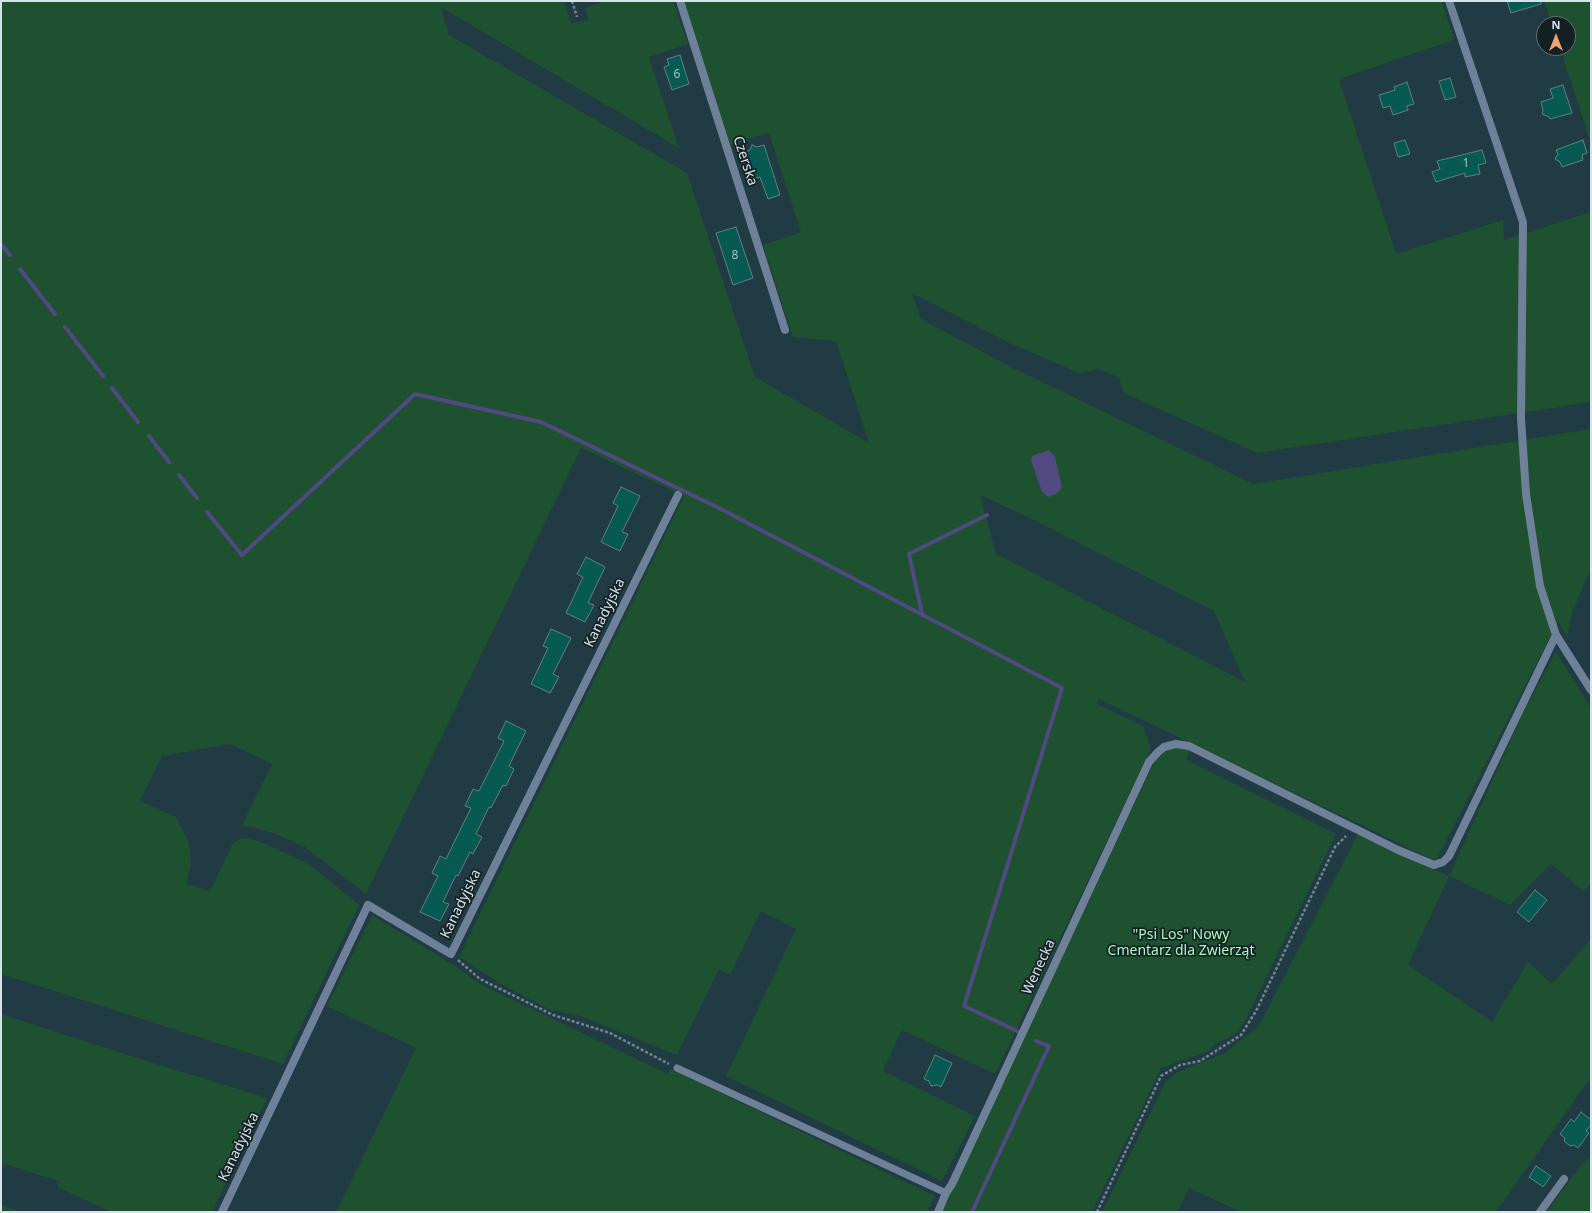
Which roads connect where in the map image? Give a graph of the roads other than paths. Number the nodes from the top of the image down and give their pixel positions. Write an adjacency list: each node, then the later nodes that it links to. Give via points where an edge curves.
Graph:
1 (680, 1): 3 (street, Czerska)
2 (1450, 1): 5 (street, via 1523,222 1521,418 1526,494 1540,586)
3 (784, 330)
4 (678, 495): 10 (street, Kanadyjska, via 451,954 368,905)
5 (1556, 635): 6 (street); 9 (street, Wenecka, via 1449,856 1443,862 1434,865 1189,746 1176,744 1164,747 1157,753 1149,762)
6 (1591, 690)
7 (676, 1068): 9 (lane)
8 (1564, 1179): 12 (street)
9 (946, 1193): 11 (street, Wenecka)
10 (222, 1212)
11 (938, 1212)
12 (1540, 1212)

